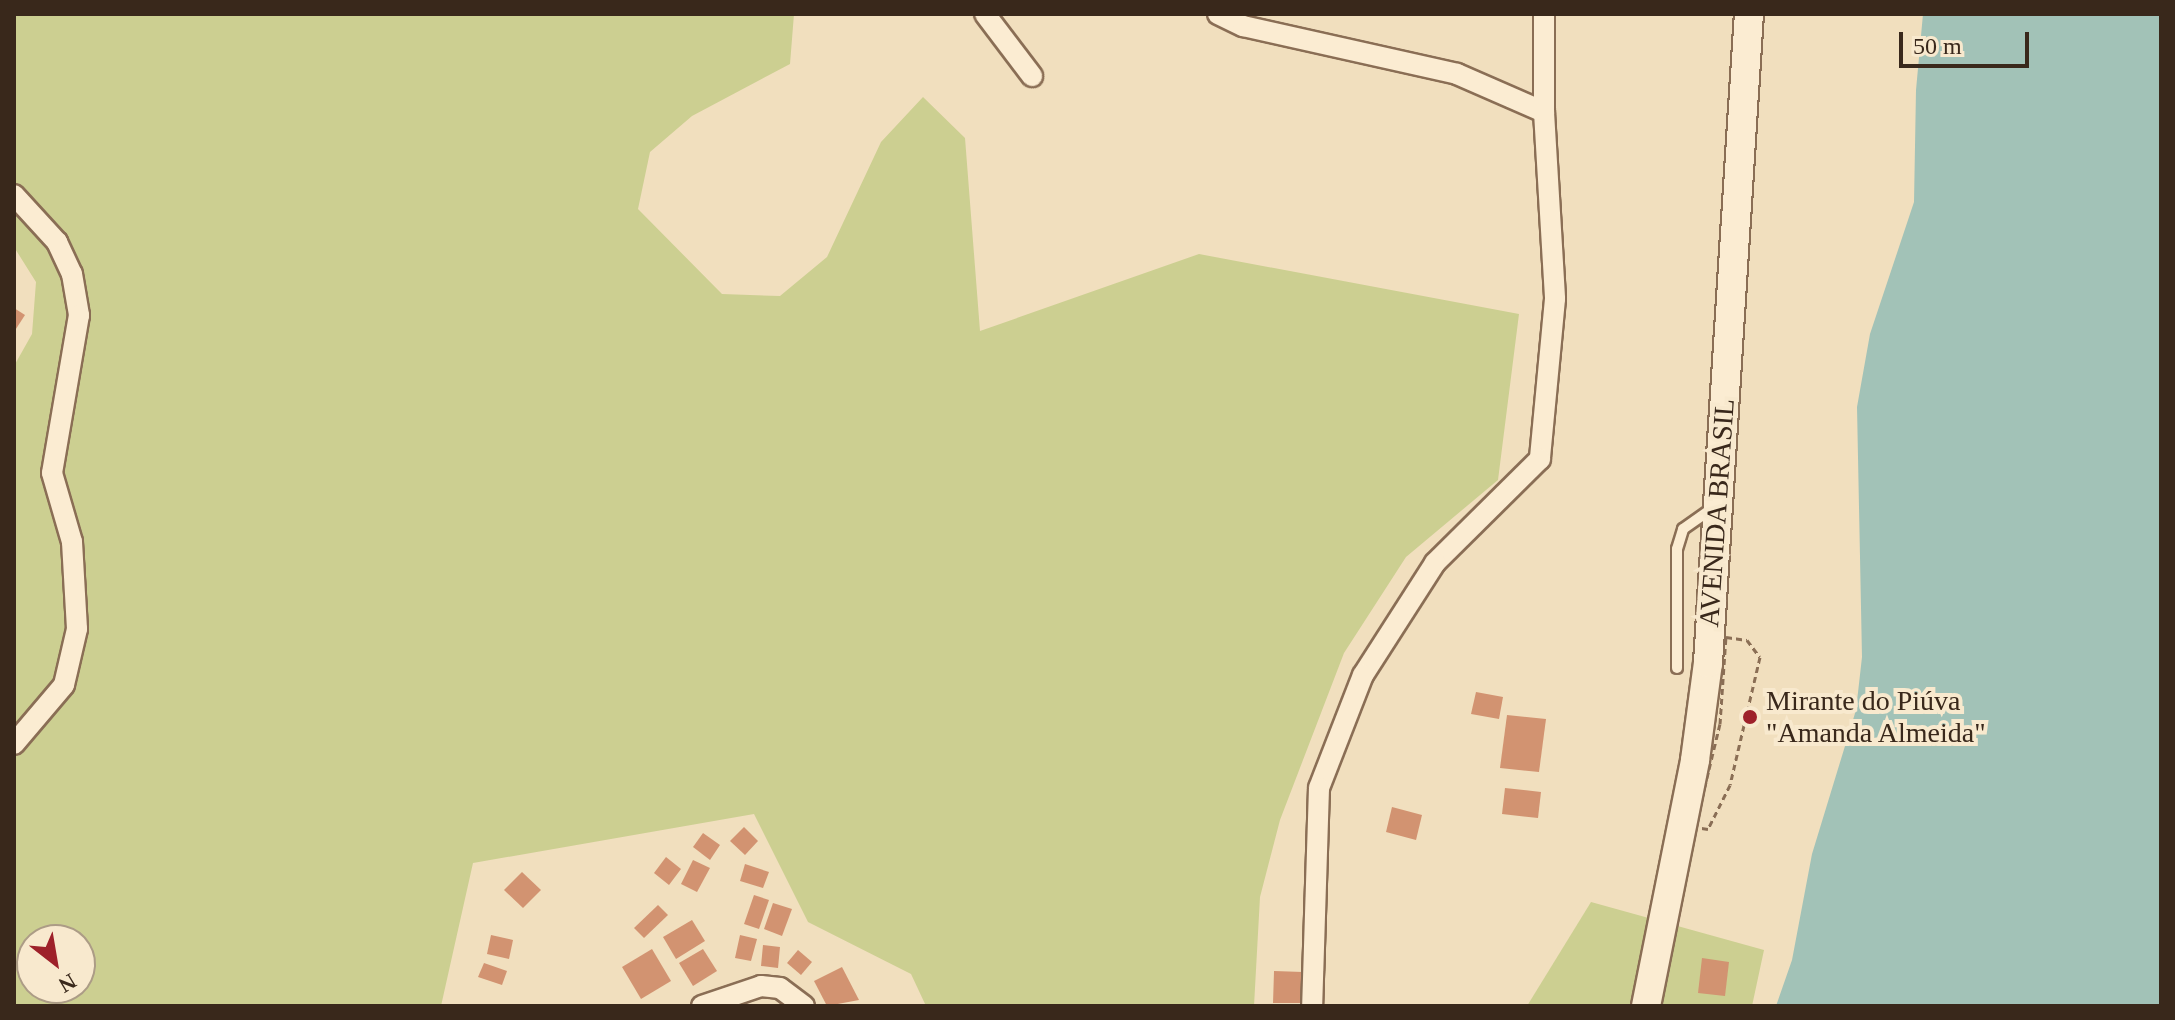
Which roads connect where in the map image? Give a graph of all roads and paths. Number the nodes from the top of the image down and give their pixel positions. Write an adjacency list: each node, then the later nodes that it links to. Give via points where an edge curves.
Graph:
1 (985, 14): 5 (street)
2 (1218, 14): 6 (street, via 1243,26 1457,74)
3 (1544, 14): 6 (street)
4 (1749, 14): 8 (main road, AVENIDA BRASIL)
5 (1032, 76)
6 (1544, 112): 15 (street, via 1555,299 1540,459 1435,563 1363,675 1319,788)
7 (14, 195): 11 (street, via 57,242 72,274 79,315 52,473 72,542 77,629 64,685)
8 (1718, 506): 10 (lane, via 1683,529 1677,549); 16 (main road, AVENIDA BRASIL, via 1695,760)
9 (1726, 637): 12 (path, via 1747,640 1760,657 1730,785 1708,829)
10 (1677, 668)
11 (14, 744)
12 (1695, 827)
13 (702, 1006): 14 (street, via 746,988 780,988)
14 (804, 1006)
15 (1312, 1006)
16 (1646, 1006)

